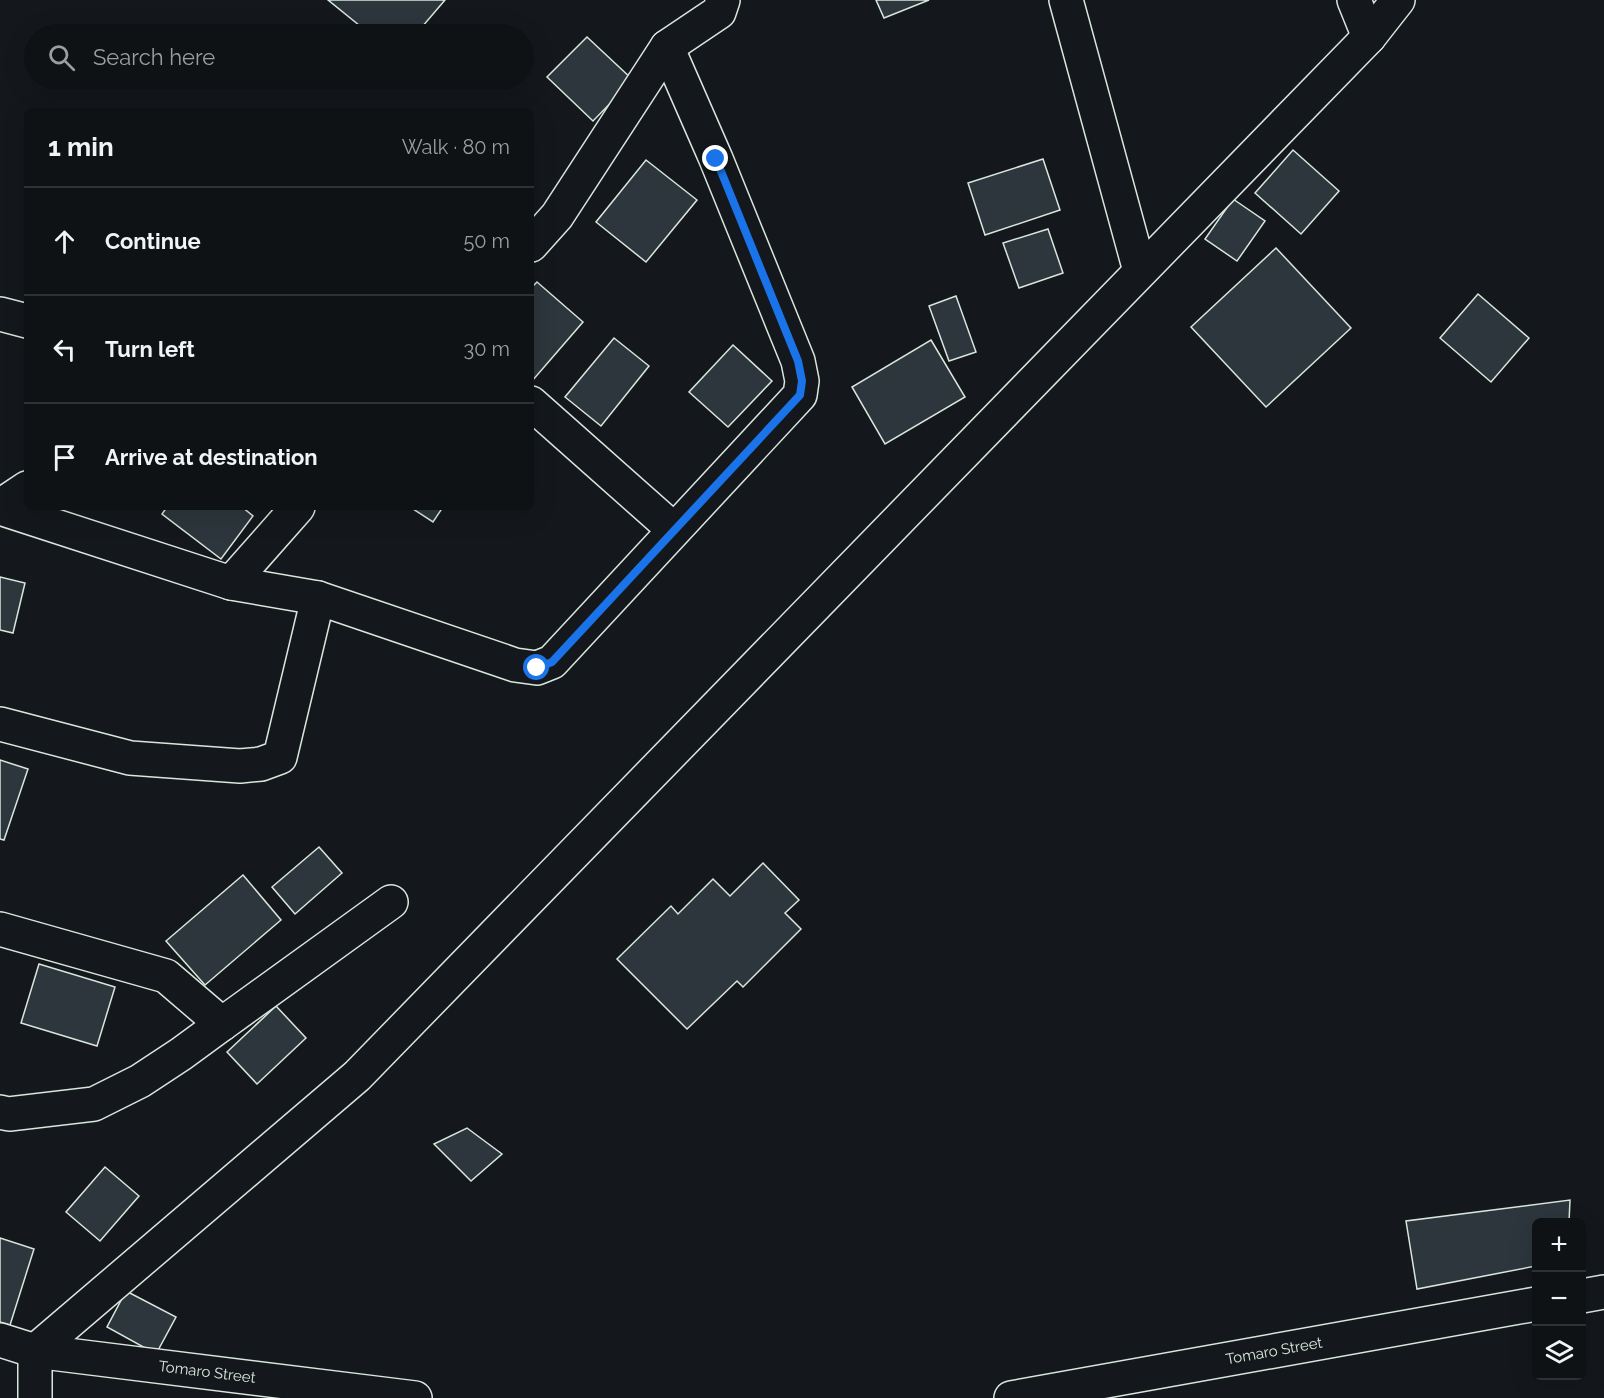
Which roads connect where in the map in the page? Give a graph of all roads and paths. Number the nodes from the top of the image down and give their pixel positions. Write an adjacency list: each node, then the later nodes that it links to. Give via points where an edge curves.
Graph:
1 (723, 0): 6 (street, via 719,12)
2 (1066, 0): 8 (street)
3 (1354, 0): 5 (street)
4 (1398, 0): 5 (street)
5 (1369, 37): 8 (street)
6 (667, 47): 7 (street, via 556,216); 15 (street, via 767,284 798,361 802,381 800,395)
7 (534, 242)
8 (1140, 271): 27 (street, via 357,1076)
9 (0, 314): 10 (street)
10 (24, 320)
11 (534, 406): 15 (street)
12 (24, 490): 13 (street)
13 (0, 507): 16 (street)
14 (295, 510): 16 (street)
15 (673, 529): 17 (street, via 552,662 537,668)
16 (231, 583): 17 (street)
17 (318, 598): 18 (street, via 280,757 240,766 130,758)
18 (0, 724)
19 (391, 902): 21 (street)
20 (0, 928): 21 (street, via 166,976)
21 (222, 1023): 22 (street, via 140,1081 94,1104)
22 (0, 1112)
23 (1604, 1292): 24 (street)
24 (1586, 1295)
25 (1532, 1305): 30 (street, Tomaro Street)
26 (0, 1340): 27 (street, Tomaro Street)
27 (35, 1351): 28 (street); 29 (street, Tomaro Street)
28 (35, 1398)
29 (415, 1398)
30 (1011, 1398)

